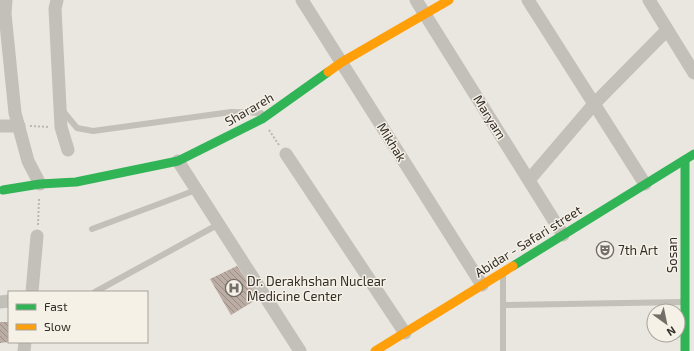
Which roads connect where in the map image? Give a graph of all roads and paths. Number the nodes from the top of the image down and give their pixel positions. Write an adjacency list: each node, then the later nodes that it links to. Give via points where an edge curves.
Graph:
1 (6, 0): 17 (street, via 9,55 15,113)
2 (58, 0): 13 (street, via 56,9)
3 (302, 0): 10 (street, Mikhak)
4 (416, 0): 8 (street, Maryam)
5 (448, 0): 8 (street, Sharareh)
6 (528, 0): 12 (street)
7 (649, 0): 9 (street)
8 (425, 14): 10 (street, Sharareh); 24 (street, Maryam)
9 (667, 30): 11 (street); 12 (street)
10 (342, 62): 14 (street, Sharareh); 35 (street, Mikhak)
11 (694, 73)
12 (594, 104): 24 (street); 26 (street)
13 (60, 109): 14 (lane, via 77,128 93,131 231,112); 18 (street)
14 (270, 114): 15 (street, Sharareh)
15 (262, 119): 20 (path); 23 (street, Sharareh)
16 (0, 126): 17 (street)
17 (19, 126): 18 (path); 25 (street, via 28,161)
18 (61, 127): 19 (street)
19 (68, 150)
20 (286, 154): 40 (street)
21 (694, 154): 22 (street, Abidar - Safari street)
22 (685, 160): 26 (street, Abidar - Safari street); 34 (street, Sosan)
23 (178, 161): 25 (street, Sharareh, via 76,182); 28 (street)
24 (529, 180): 31 (street, Maryam)
25 (40, 184): 27 (street, Sharareh); 32 (path)
26 (645, 184): 31 (street, Abidar - Safari street)
27 (3, 190)
28 (196, 190): 29 (street); 30 (lane)
29 (218, 224): 37 (lane); 41 (street)
30 (92, 229)
31 (563, 235): 33 (street, Abidar - Safari street)
32 (37, 236): 36 (street)
33 (503, 272): 35 (street, Abidar - Safari street); 39 (lane)
34 (690, 278): 38 (street, Sosan)
35 (482, 285): 40 (street, Abidar - Safari street)
36 (32, 291)
37 (97, 291)
38 (685, 302): 39 (lane); 44 (street, Sosan)
39 (503, 305): 43 (lane)
40 (405, 333): 42 (street, Abidar - Safari street)
41 (300, 351)
42 (375, 351)
43 (503, 351)
44 (685, 351)

